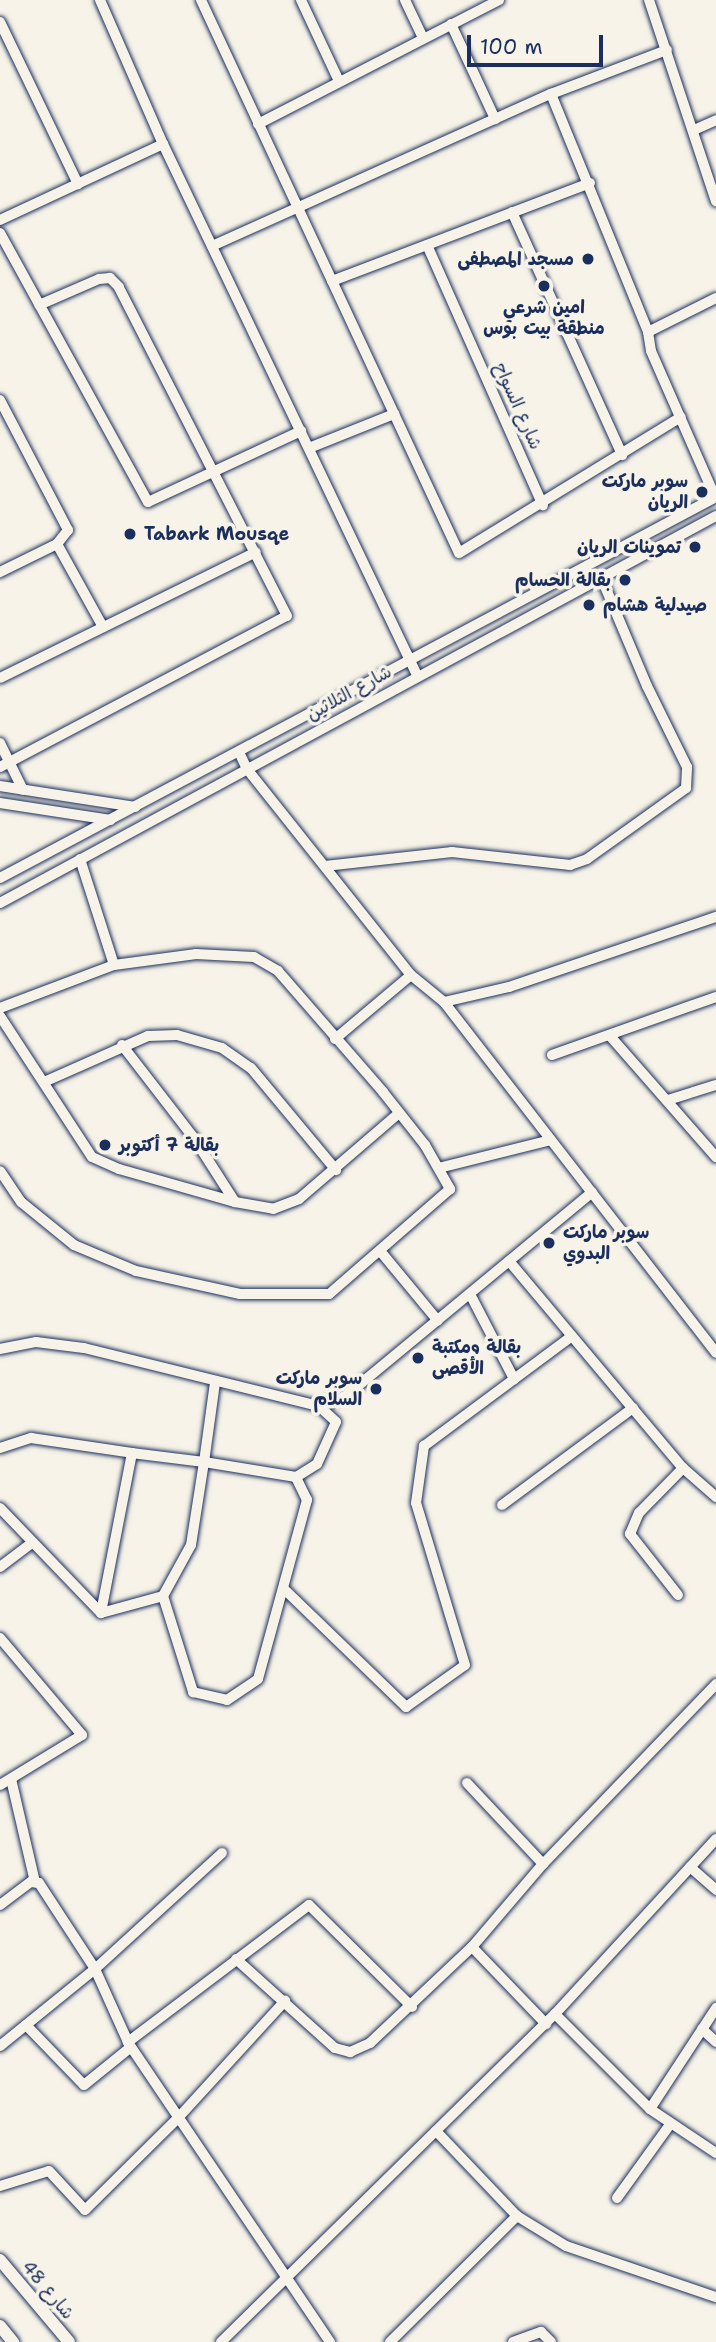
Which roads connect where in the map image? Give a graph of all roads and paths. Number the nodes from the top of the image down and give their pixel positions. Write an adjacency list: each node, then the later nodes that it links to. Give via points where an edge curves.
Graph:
1 (100, 0): 17 (street)
2 (201, 0): 15 (street)
3 (301, 0): 11 (street)
4 (405, 0): 9 (street)
5 (499, 0): 8 (street)
6 (649, 0): 10 (street)
7 (0, 22): 19 (street)
8 (451, 24): 9 (street); 13 (street)
9 (423, 38): 11 (street)
10 (667, 50): 12 (street); 16 (street)
11 (339, 81): 15 (street)
12 (551, 94): 13 (street); 18 (street)
13 (495, 119): 21 (street)
14 (716, 120): 16 (street)
15 (258, 124): 21 (street)
16 (694, 130): 20 (street)
17 (163, 144): 19 (street); 26 (street)
18 (590, 183): 22 (street); 30 (street)
19 (78, 184): 23 (street)
20 (716, 201)
21 (297, 207): 26 (street); 27 (street)
22 (512, 212): 25 (street); 36 (street)
23 (0, 220)
24 (0, 233): 29 (street)
25 (426, 245): 27 (street); 39 (street, شارع السواح)
26 (212, 246): 34 (street)
27 (332, 281): 32 (street)
28 (716, 299): 30 (street)
29 (39, 305): 37 (street, via 110,278); 37 (street, via 148,502)
30 (648, 331): 33 (street, via 651,351)
31 (0, 401): 41 (street, via 68,530)
32 (394, 414): 35 (street); 39 (street, via 459,553)
33 (681, 417): 36 (street); 38 (street)
34 (301, 431): 35 (street); 37 (street)
35 (309, 448): 46 (street)
36 (622, 455): 39 (street)
37 (216, 470): 42 (street)
38 (715, 497): 46 (street, شارع الثلاثين)
39 (543, 505)
40 (716, 516): 44 (street, شارع الثلاثين)
41 (57, 544): 43 (street); 45 (street)
42 (256, 552): 45 (street); 51 (street, via 287,616)
43 (0, 572)
44 (601, 577): 47 (street, شارع الثلاثين); 59 (street, via 687,767 686,788 587,859 570,865 452,852)
45 (103, 627): 48 (street)
46 (409, 658): 47 (street); 50 (street, شارع الثلاثين)
47 (417, 675): 52 (street, شارع الثلاثين)
48 (0, 678)
49 (0, 743): 51 (street)
50 (239, 752): 52 (street); 56 (street, شارع الثلاثين)
51 (4, 764): 54 (street)
52 (247, 769): 58 (street, شارع الثلاثين); 59 (street)
53 (0, 786): 54 (street)
54 (23, 790): 56 (street)
55 (0, 803): 57 (street)
56 (135, 807): 57 (street, شارع الثلاثين)
57 (111, 820): 60 (street, شارع الثلاثين)
58 (80, 859): 61 (street, شارع الثلاثين); 63 (street)
59 (325, 866): 64 (street)
60 (0, 878)
61 (0, 903)
62 (716, 917): 66 (street, via 509,987)
63 (114, 965): 67 (street); 70 (street, via 196,954 254,957 278,971)
64 (411, 975): 66 (street); 70 (street)
65 (716, 998): 69 (street)
66 (444, 1002): 77 (street)
67 (0, 1008)
68 (0, 1016): 73 (street)
69 (610, 1036): 72 (street); 75 (street)
70 (335, 1039): 76 (street)
71 (122, 1045): 73 (street); 80 (street, via 148,1035 177,1035 222,1048 251,1068); 83 (street, via 194,1138)
72 (552, 1055)
73 (44, 1082): 83 (street, via 92,1157)
74 (716, 1085): 75 (street)
75 (668, 1100): 78 (street)
76 (399, 1113): 79 (street); 80 (street)
77 (551, 1140): 79 (street); 82 (street)
78 (716, 1157)
79 (439, 1168): 84 (street, via 450,1183 447,1196)
80 (336, 1170): 83 (street, via 285,1207)
81 (0, 1171): 84 (street, via 21,1202 74,1245 136,1271 240,1294 328,1294)
82 (592, 1192): 85 (street); 90 (street)
83 (235, 1202)
84 (381, 1252): 87 (street)
85 (509, 1261): 86 (street); 88 (street)
86 (470, 1294): 87 (street); 91 (street)
87 (438, 1321): 93 (street, via 347,1395)
88 (572, 1336): 91 (street); 94 (street)
89 (0, 1349): 92 (street, via 36,1342 84,1348)
90 (715, 1350)
91 (514, 1379): 105 (street, via 424,1446 416,1503 465,1665 407,1707)
92 (215, 1383): 93 (street); 97 (street)
93 (319, 1406): 99 (street, via 336,1422 317,1464)
94 (633, 1408): 98 (street); 101 (street)
95 (0, 1448): 96 (street, via 31,1438)
96 (132, 1452): 97 (street); 108 (street)
97 (204, 1462): 99 (street); 107 (street, via 191,1545)
98 (683, 1468): 100 (street); 106 (street, via 639,1513 630,1534)
99 (296, 1477): 105 (street, via 307,1500)
100 (716, 1497)
101 (502, 1505)
102 (0, 1508): 103 (street)
103 (33, 1542): 104 (street); 108 (street)
104 (0, 1567)
105 (284, 1589): 107 (street, via 258,1679 228,1700 193,1692)
106 (678, 1594)
107 (163, 1596): 108 (street)
108 (101, 1613)
109 (0, 1638): 112 (street, via 82,1735)
110 (716, 1684): 111 (street)
111 (711, 1697): 117 (street)
112 (12, 1779): 114 (street); 119 (street)
113 (467, 1783): 117 (street)
114 (0, 1785)
115 (716, 1839): 118 (street)
116 (222, 1853): 124 (street)
117 (543, 1864): 122 (street)
118 (690, 1867): 120 (street); 128 (street)
119 (35, 1882): 121 (street); 124 (street)
120 (716, 1890)
121 (0, 1905)
122 (472, 1947): 126 (street); 129 (street)
123 (236, 1959): 125 (street); 126 (street, via 309,1905); 133 (street)
124 (95, 1969): 130 (street); 133 (street)
125 (285, 2000): 126 (street, via 335,2048 350,2052 370,2043); 136 (street)
126 (412, 2007)
127 (716, 2008): 131 (street)
128 (555, 2014): 129 (street); 135 (street)
129 (546, 2024): 138 (street)
130 (26, 2025): 133 (street, via 84,2084); 134 (street)
131 (702, 2029): 132 (street); 135 (street)
132 (716, 2042)
133 (130, 2044): 136 (street)
134 (0, 2046)
135 (650, 2109): 137 (street)
136 (178, 2118): 140 (street, via 85,2210 49,2171); 144 (street)
137 (671, 2123): 139 (street); 141 (street)
138 (436, 2131): 142 (street); 144 (street)
139 (716, 2153)
140 (0, 2186)
141 (617, 2197)
142 (517, 2216): 145 (street, via 566,2246); 151 (street)
143 (0, 2260): 148 (main road, شارع 48)
144 (284, 2280): 149 (street); 150 (street)
145 (716, 2297)
146 (0, 2326): 147 (main road)
147 (13, 2342)
148 (69, 2342)
149 (221, 2342)
150 (330, 2342)
151 (390, 2342)
152 (513, 2342): 153 (street, via 541,2332)
153 (551, 2342)

